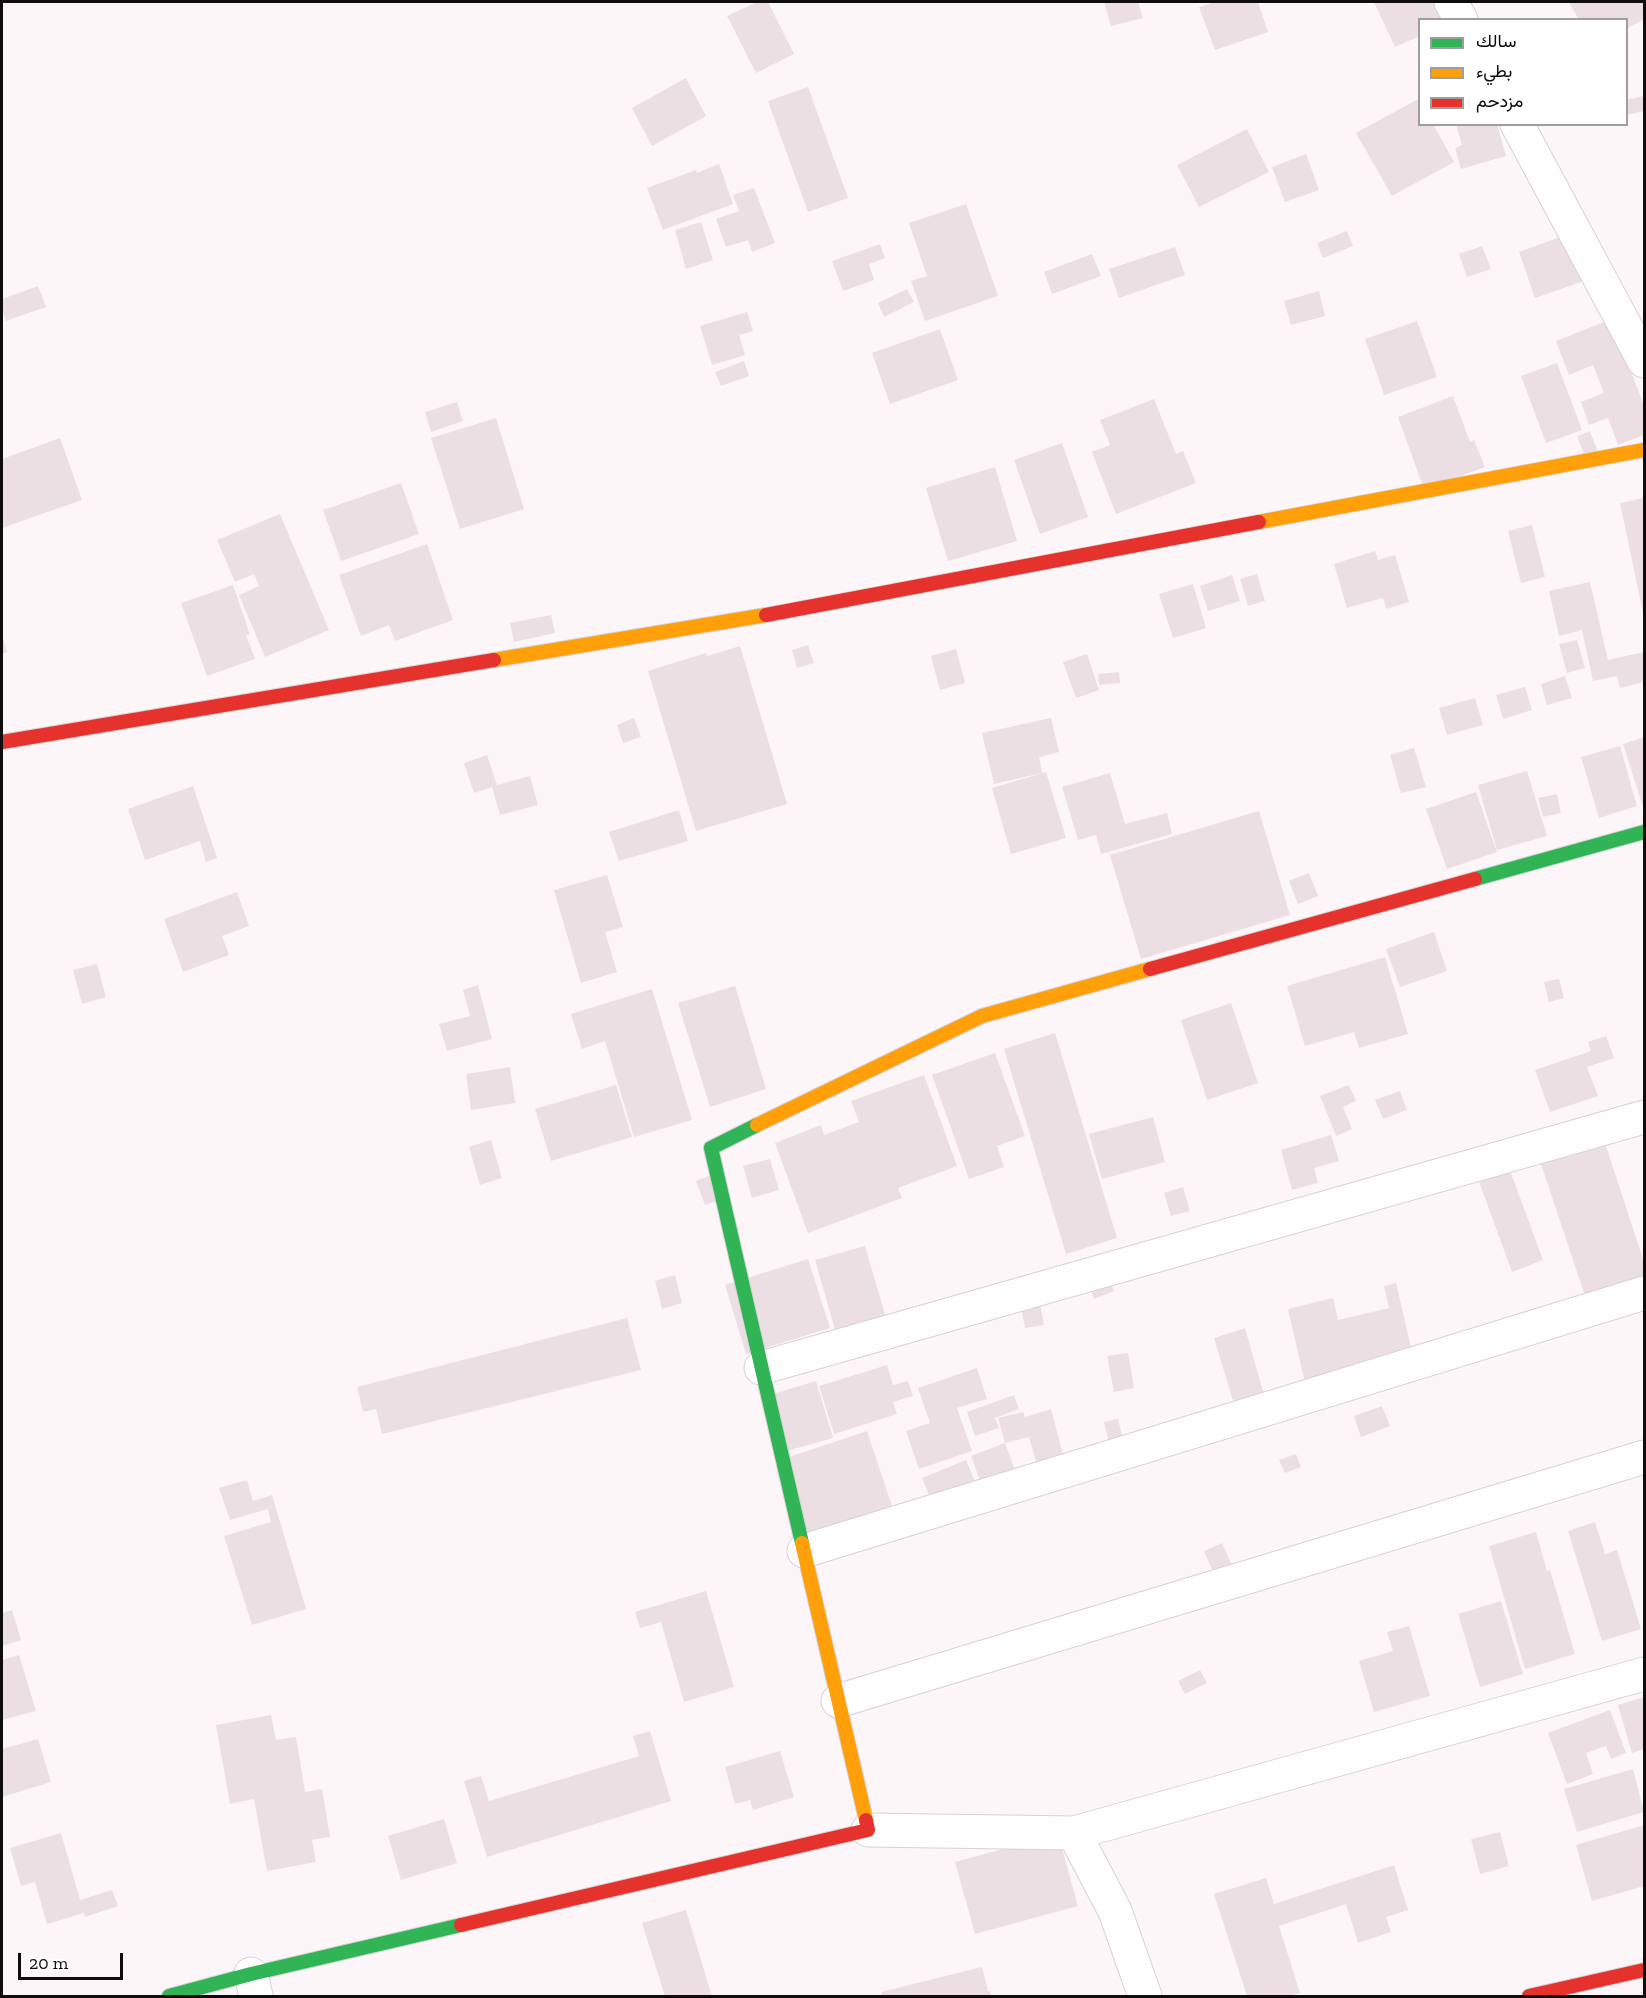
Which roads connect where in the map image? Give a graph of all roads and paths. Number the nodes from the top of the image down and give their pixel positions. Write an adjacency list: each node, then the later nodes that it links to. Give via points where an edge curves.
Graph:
1 (1451, 2): 2 (street)
2 (1460, 18)
3 (1518, 126): 4 (street)
4 (1644, 361)
5 (1644, 450): 6 (street, via 789,610)
6 (2, 742)
7 (1644, 832): 10 (street, via 982,1016 711,1148)
8 (1644, 1117): 10 (street)
9 (1644, 1293): 12 (street)
10 (761, 1368): 12 (street)
11 (1644, 1457): 14 (street)
12 (804, 1551): 14 (street)
13 (1644, 1674): 16 (street)
14 (838, 1701): 15 (street)
15 (868, 1830): 16 (street); 18 (street)
16 (1074, 1833): 20 (street, via 1115,1911)
17 (1644, 1970): 21 (street)
18 (253, 1985): 19 (street)
19 (169, 1996)
20 (1145, 1996)
21 (1529, 1996)

